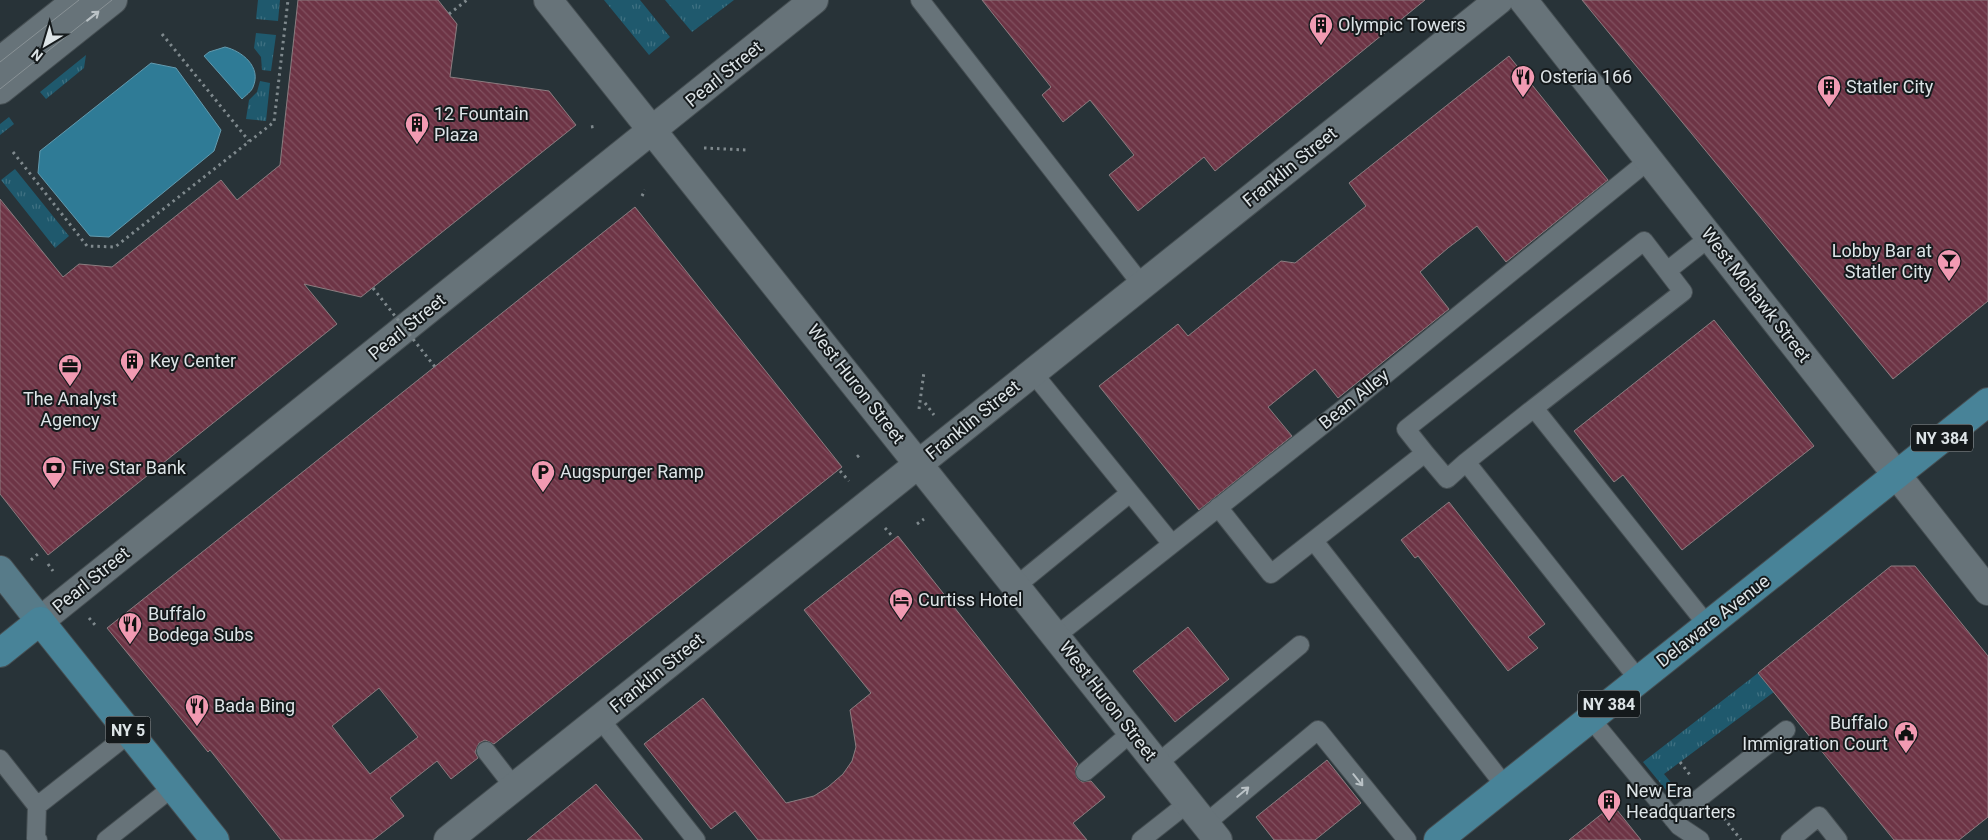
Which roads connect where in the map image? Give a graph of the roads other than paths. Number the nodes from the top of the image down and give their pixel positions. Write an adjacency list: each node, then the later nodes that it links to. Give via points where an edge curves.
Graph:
1 (76, 0): 8 (street)
2 (114, 0): 9 (street, one-way to 2)
3 (548, 0): 10 (street, West Huron Street)
4 (814, 0): 10 (street, Pearl Street)
5 (920, 0): 14 (lane)
6 (1499, 0): 14 (street, Franklin Street)
7 (1523, 0): 11 (street, West Mohawk Street)
8 (0, 61)
9 (0, 90)
10 (653, 131): 20 (street, West Huron Street); 29 (street, Pearl Street)
11 (1649, 160): 12 (street, West Mohawk Street); 23 (lane, Bean Alley)
12 (1710, 237): 13 (lane); 21 (street, West Mohawk Street)
13 (1667, 271): 17 (lane, via 1683,292); 18 (lane, via 1644,241 1406,429)
14 (1142, 285): 15 (street, Franklin Street)
15 (1033, 373): 20 (street, Franklin Street); 22 (lane)
16 (1988, 402): 21 (main road, Delaware Avenue / NY 384)
17 (1534, 408): 19 (lane); 30 (lane)
18 (1425, 453): 19 (lane, via 1447,479); 24 (lane)
19 (1466, 462): 34 (lane)
20 (919, 464): 27 (street, West Huron Street); 35 (street, Franklin Street)
21 (1897, 475): 28 (street, West Mohawk Street); 30 (main road, Delaware Avenue / NY 384)
22 (1130, 493): 25 (lane); 27 (lane)
23 (1218, 507): 24 (lane, via 1271,574); 25 (lane, Bean Alley)
24 (1314, 541): 44 (lane)
25 (1172, 544): 31 (lane, Bean Alley)
26 (0, 570): 29 (main road)
27 (1016, 586): 31 (street, West Huron Street)
28 (1988, 591)
29 (40, 621): 33 (main road, Pearl Street); 39 (main road, NY 5)
30 (1708, 626): 34 (main road, Delaware Avenue / NY 384)
31 (1056, 636): 38 (street, West Huron Street)
32 (1300, 646): 42 (lane)
33 (0, 653)
34 (1639, 680): 36 (main road, Delaware Avenue / NY 384)
35 (600, 719): 46 (street, Franklin Street); 55 (lane)
36 (1590, 719): 44 (main road, Delaware Avenue / NY 384); 49 (lane)
37 (1786, 730): 49 (lane)
38 (1132, 732): 42 (street, West Huron Street); 43 (lane)
39 (130, 733): 45 (main road, NY 5); 48 (lane)
40 (486, 751): 46 (lane)
41 (0, 758): 48 (lane)
42 (1157, 764): 47 (street, West Huron Street)
43 (1085, 772)
44 (1505, 786): 58 (main road, Delaware Avenue / NY 384)
45 (173, 787): 52 (lane); 53 (main road, NY 5)
46 (514, 787): 54 (street, Franklin Street)
47 (1188, 803): 50 (street, West Huron Street); 56 (lane)
48 (37, 806): 51 (lane)
49 (1677, 828): 59 (lane)
50 (1212, 832): 57 (lane, one-way to 57, via 1318,730)
51 (38, 840)
52 (106, 840)
53 (216, 840)
54 (448, 840)
55 (696, 840)
56 (1141, 840)
57 (1407, 840)
58 (1438, 840)
59 (1700, 840)
60 (1790, 840): 61 (lane, via 1819,816)
61 (1838, 840)

